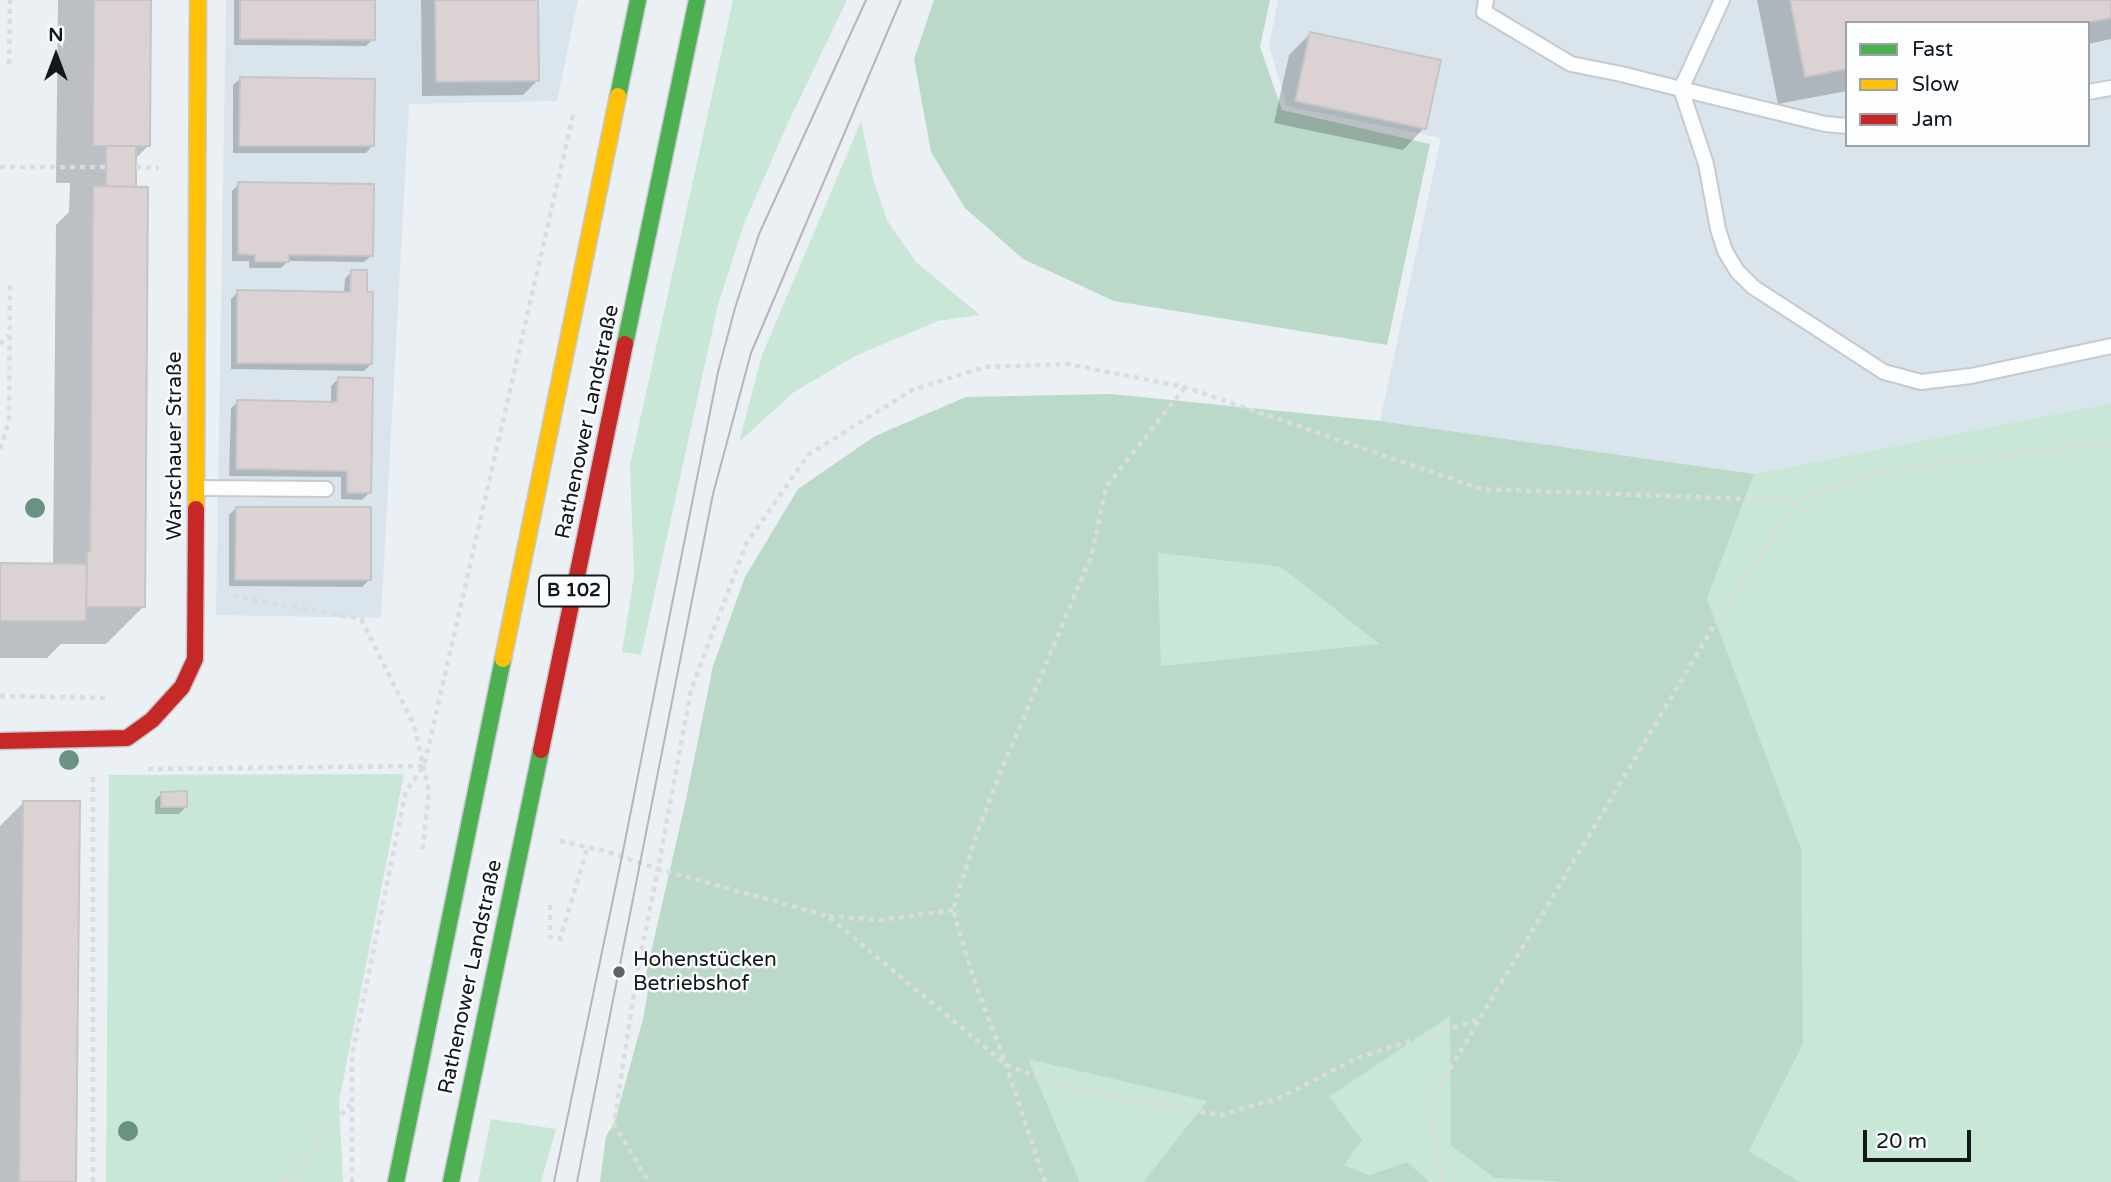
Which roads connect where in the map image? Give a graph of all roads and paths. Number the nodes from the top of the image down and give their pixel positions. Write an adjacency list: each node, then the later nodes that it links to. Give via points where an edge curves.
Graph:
1 (10, 0): 7 (path)
2 (198, 0): 22 (main road, Warschauer Straße)
3 (638, 0): 43 (main road, Rathenower Landstraße / B 102)
4 (697, 0): 44 (main road, Rathenower Landstraße / B 102)
5 (1722, 0): 9 (lane)
6 (1485, 6): 9 (lane, via 1571,64)
7 (9, 64)
8 (2111, 88): 10 (lane)
9 (1681, 89): 12 (lane); 18 (lane, via 1706,164 1718,229 1737,271 1752,287 1884,372 1921,382)
10 (2090, 92)
11 (575, 107): 29 (path)
12 (1845, 126)
13 (0, 167): 14 (path)
14 (106, 167)
15 (10, 285): 16 (path)
16 (9, 334): 17 (path); 21 (path, via 9,421)
17 (0, 344)
18 (2111, 346)
19 (1185, 387): 24 (path, via 1481,489); 34 (path, via 1068,364 985,367 912,390 808,455 746,544 691,690); 35 (path, via 1106,487 1092,554 997,781)
20 (2111, 442): 24 (path, via 1878,472)
21 (0, 449)
22 (196, 488): 23 (lane); 25 (main road, Warschauer Straße)
23 (326, 489)
24 (1799, 501): 37 (path, via 1731,597)
25 (196, 589): 28 (main road, Warschauer Straße, via 195,659 182,687 152,720 127,738); 29 (path, via 361,620 414,725)
26 (0, 696): 27 (path)
27 (115, 698)
28 (0, 741)
29 (424, 766): 31 (path); 33 (path, via 429,791); 39 (path, via 406,790 352,1055)
30 (93, 769): 40 (path)
31 (140, 769)
32 (564, 842): 34 (path, via 606,850)
33 (421, 859)
34 (658, 869): 36 (path); 45 (path, via 614,1124)
35 (953, 910): 36 (path, via 880,920); 38 (path)
36 (828, 916): 38 (path)
37 (1477, 1020): 38 (path, via 1360,1057 1279,1098 1221,1115 1065,1087); 47 (path, via 1428,1106)
38 (1006, 1065): 46 (path)
39 (351, 1102): 41 (path); 42 (path)
40 (93, 1182)
41 (282, 1182)
42 (352, 1182)
43 (397, 1182)
44 (451, 1182)
45 (649, 1182)
46 (1045, 1182)
47 (1442, 1182)

